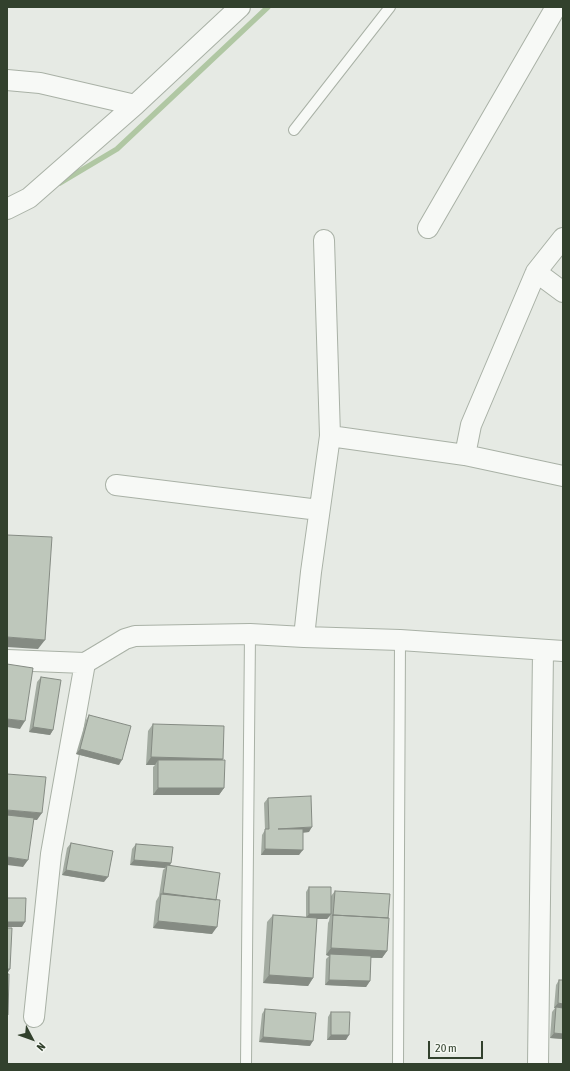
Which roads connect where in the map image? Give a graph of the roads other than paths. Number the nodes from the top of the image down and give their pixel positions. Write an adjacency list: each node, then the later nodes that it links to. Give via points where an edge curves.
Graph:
1 (240, 7): 7 (street)
2 (390, 7): 8 (lane)
3 (556, 7): 10 (street)
4 (560, 7): 5 (street)
5 (563, 9)
6 (7, 80): 7 (street, via 40,83)
7 (135, 106): 9 (street, via 28,198)
8 (294, 130)
9 (7, 209)
10 (428, 228)
11 (563, 238): 13 (street)
12 (324, 240): 15 (street)
13 (536, 272): 14 (street); 16 (street, via 471,425)
14 (563, 292)
15 (330, 436): 16 (street); 19 (street)
16 (465, 455): 17 (street)
17 (563, 476)
18 (116, 485): 19 (street)
19 (320, 510): 21 (street)
20 (250, 634): 21 (street); 26 (street, via 135,636 125,639); 28 (lane)
21 (304, 637): 22 (street)
22 (400, 640): 23 (street); 29 (lane)
23 (543, 650): 24 (street); 30 (street)
24 (563, 652)
25 (7, 660): 26 (street)
26 (85, 663): 27 (street, via 51,854)
27 (34, 1017)
28 (246, 1064)
29 (398, 1064)
30 (538, 1064)

